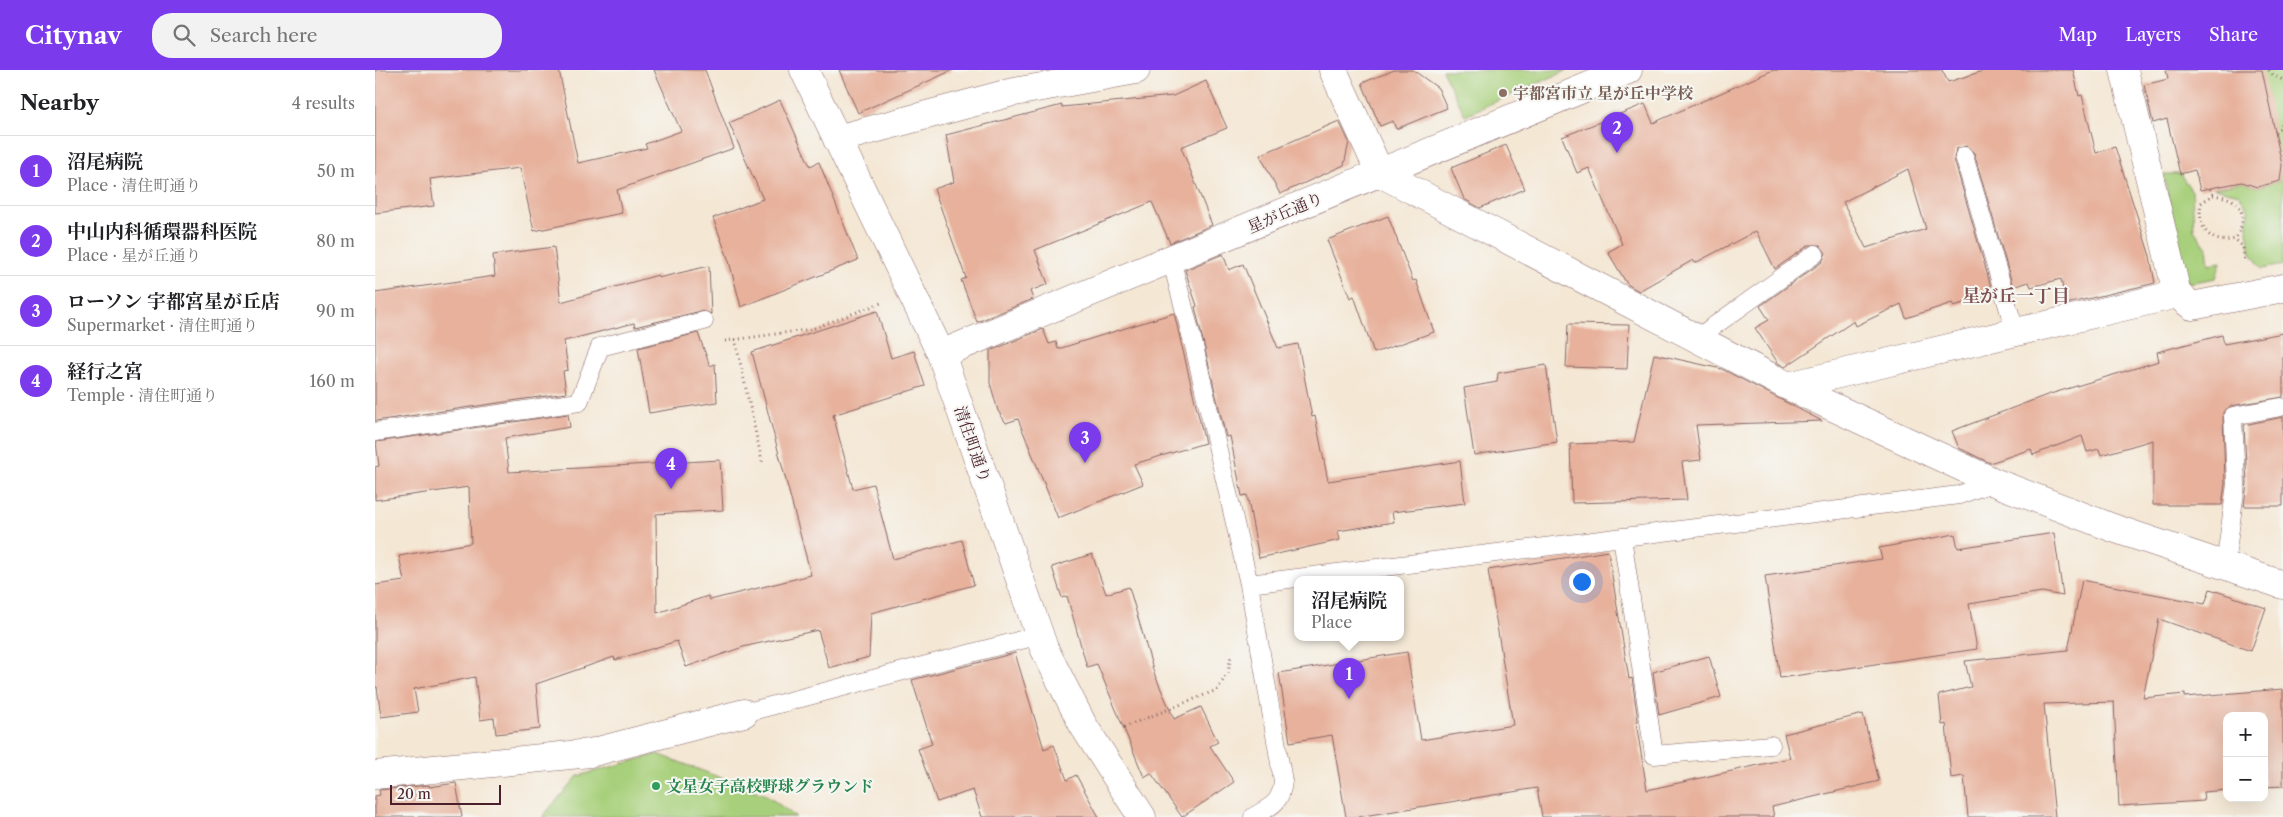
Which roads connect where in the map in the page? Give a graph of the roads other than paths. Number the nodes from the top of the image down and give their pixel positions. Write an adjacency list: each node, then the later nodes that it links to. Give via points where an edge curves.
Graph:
1 (804, 70): 6 (street, 清住町通り)
2 (1136, 70): 6 (street, via 1009,92)
3 (1333, 70): 8 (street)
4 (1628, 70): 8 (street, 星が丘通り)
5 (2124, 70): 12 (street, via 2175,285)
6 (837, 139): 16 (street, 清住町通り)
7 (1965, 156): 14 (lane)
8 (1380, 173): 10 (street, 星が丘通り); 15 (street)
9 (1815, 254): 15 (lane)
10 (1171, 260): 16 (street, 星が丘通り); 25 (lane)
11 (2283, 288): 12 (street, via 2192,306)
12 (2173, 291): 14 (street, via 2169,296)
13 (704, 321): 19 (lane, via 600,347 579,402)
14 (2015, 331): 17 (street)
15 (1697, 338): 17 (street)
16 (941, 354): 27 (street, 清住町通り)
17 (1788, 386): 20 (street)
18 (2281, 407): 22 (lane, via 2233,416 2236,484)
19 (375, 432)
20 (1994, 482): 21 (lane, via 1959,495); 22 (street, via 2113,528)
21 (1622, 537): 23 (lane); 29 (lane, via 1654,755)
22 (2225, 566): 26 (street)
23 (1312, 576)
24 (1294, 578): 25 (lane)
25 (1249, 584): 32 (lane, via 1283,781 1282,794 1275,803)
26 (2283, 585)
27 (1040, 635): 28 (lane); 31 (street, 清住町通り, via 1093,742)
28 (744, 713): 30 (street, via 589,754)
29 (1771, 746)
30 (375, 775)
31 (1142, 817)
32 (1253, 817)

